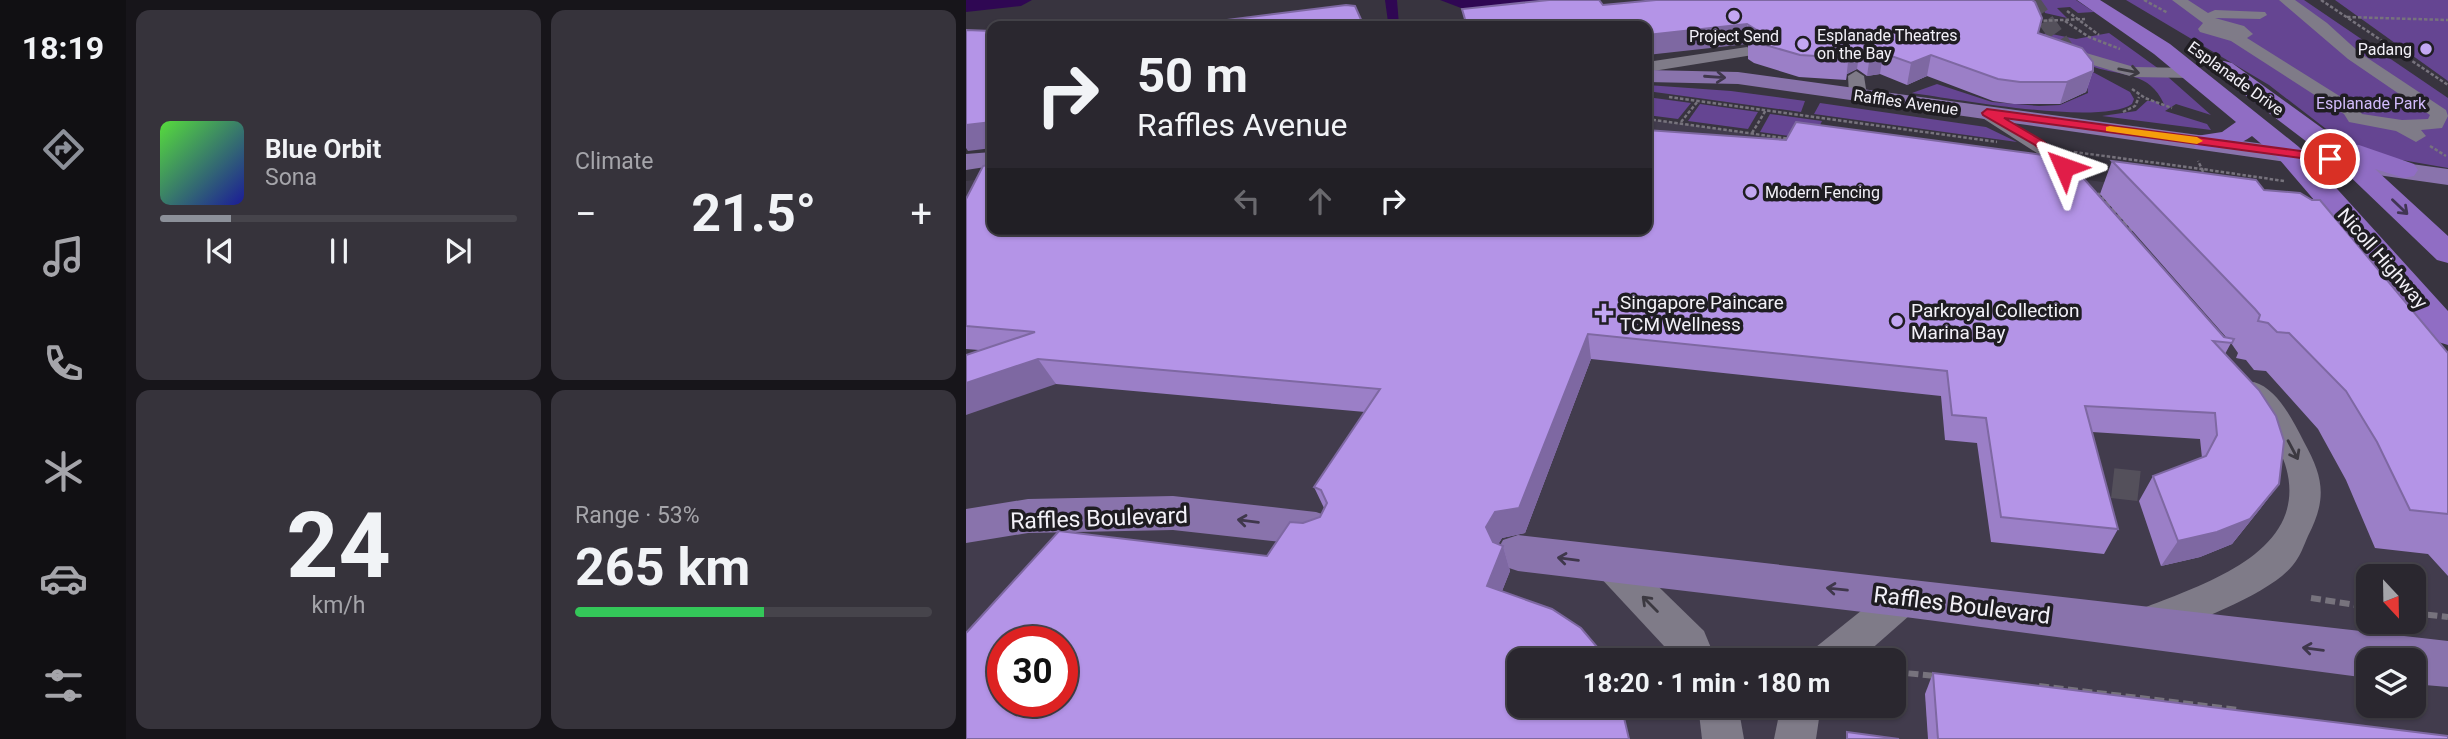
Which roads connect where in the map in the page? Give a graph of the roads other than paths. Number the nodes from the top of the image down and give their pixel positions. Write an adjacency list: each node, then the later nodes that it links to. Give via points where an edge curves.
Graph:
1 (2087, 0): 11 (highway, Esplanade Drive, via 2135,31)
2 (2119, 0): 11 (highway, Esplanade Drive)
3 (2179, 0): 5 (street)
4 (2286, 0): 17 (street, via 2354,56 2440,114 2435,124)
5 (2195, 14): 6 (street); 17 (street, via 2214,24 2205,29 2235,37 2351,111 2355,118)
6 (2260, 15)
7 (1521, 17): 8 (street)
8 (1482, 21)
9 (1747, 52): 12 (street)
10 (2069, 52): 11 (street, one-way to 11, via 2133,72)
11 (2194, 56): 15 (highway, Esplanade Drive); 16 (highway, Esplanade Drive)
12 (1652, 67)
13 (1652, 68): 14 (main road, Raffles Avenue, one-way to 14, via 1857,86)
14 (1987, 113): 19 (main road, Raffles Avenue); 26 (street, via 2039,143 2077,175)
15 (2250, 121): 19 (highway, via 2244,132); 20 (highway, Esplanade Drive)
16 (2296, 121): 22 (highway, Esplanade Drive); 24 (highway, via 2356,155)
17 (2402, 126): 18 (street)
18 (2423, 142)
19 (2206, 150): 20 (main road, Raffles Avenue)
20 (2289, 153): 22 (main road, Raffles Avenue); 28 (highway, Nicoll Highway)
21 (987, 160): 23 (main road)
22 (2350, 161): 24 (main road, Raffles Avenue); 27 (highway, one-way to 27)
23 (966, 162)
24 (2404, 170): 25 (main road, Raffles Avenue)
25 (2448, 177)
26 (2093, 206)
27 (2448, 253)
28 (2448, 333)
29 (2239, 374): 35 (street, one-way to 35, via 2279,423 2301,466 2305,510 2272,563 2234,586)
30 (966, 526): 31 (main road, Raffles Boulevard, one-way to 30, via 1173,513 1028,516)
31 (1316, 529)
32 (1518, 553): 33 (main road, Raffles Boulevard, one-way to 32)
33 (1611, 564): 34 (main road, Raffles Boulevard, one-way to 33); 36 (street, one-way to 33)
34 (1905, 597): 35 (main road, Raffles Boulevard); 37 (street)
35 (2140, 627): 38 (main road, Raffles Boulevard, one-way to 35)
36 (1691, 648)
37 (1844, 648)
38 (2356, 654)
39 (2426, 662): 40 (main road)
40 (2448, 664)
41 (1720, 718): 43 (street)
42 (1799, 718): 44 (street)
43 (1723, 739)
44 (1795, 739)

